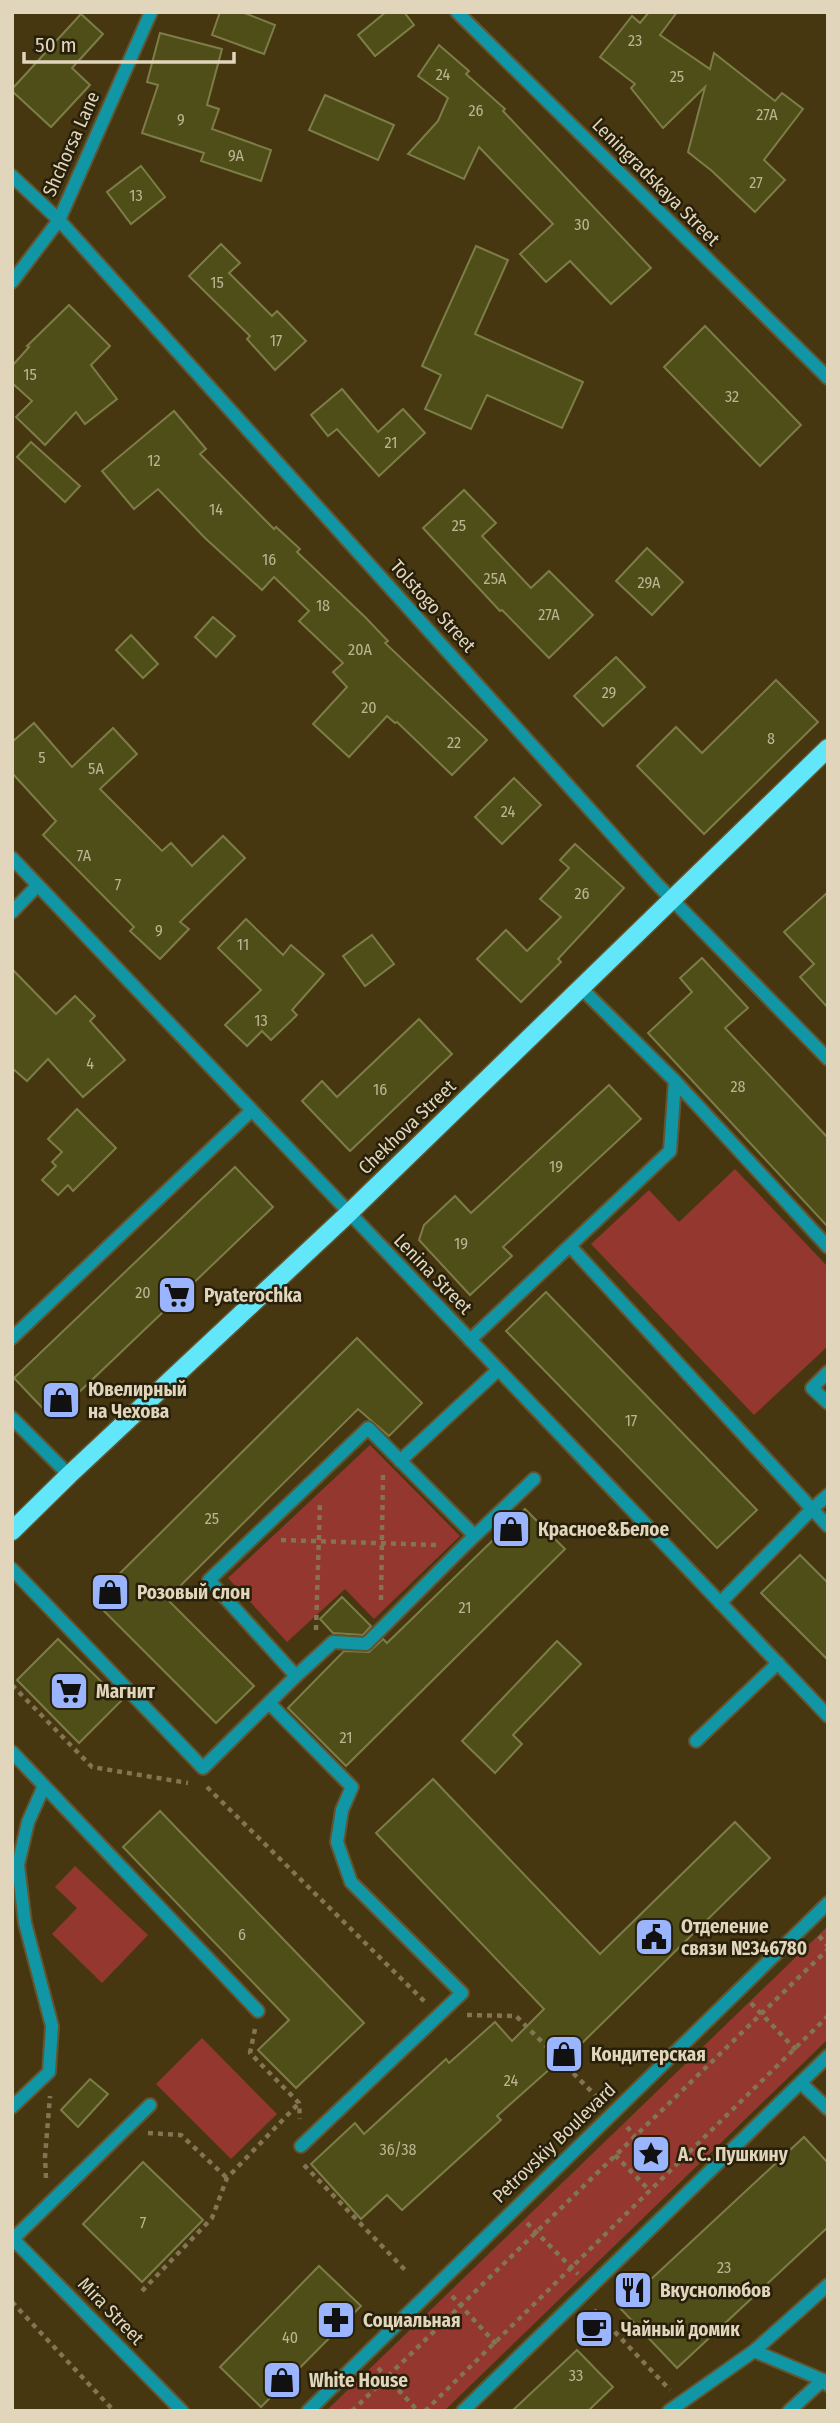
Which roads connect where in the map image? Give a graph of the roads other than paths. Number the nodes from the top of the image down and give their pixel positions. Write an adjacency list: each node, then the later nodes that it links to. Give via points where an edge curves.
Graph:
1 (151, 12): 4 (street, Shchorsa Lane)
2 (457, 12): 6 (street, Leningradskaya Street)
3 (12, 176): 4 (street, Tolstogo Street)
4 (59, 219): 5 (street, Shchorsa Lane); 10 (street, Tolstogo Street)
5 (12, 282)
6 (828, 378)
7 (828, 748): 10 (main road, Chekhova Street)
8 (12, 858): 9 (street, Lenina Street)
9 (37, 886): 11 (street); 15 (street, Lenina Street)
10 (671, 899): 12 (main road, Chekhova Street); 13 (street, Tolstogo Street)
11 (12, 912)
12 (580, 987): 14 (street); 16 (main road, Chekhova Street)
13 (828, 1059)
14 (675, 1081): 17 (street, via 670,1151); 18 (street)
15 (251, 1111): 16 (street, Lenina Street); 19 (street)
16 (349, 1213): 20 (street, Lenina Street); 26 (main road, Chekhova Street)
17 (570, 1246): 20 (street); 29 (street)
18 (828, 1247)
19 (12, 1338)
20 (470, 1340): 21 (street, Lenina Street)
21 (498, 1370): 25 (street); 34 (street, Lenina Street)
22 (828, 1372): 23 (street, via 812,1388)
23 (828, 1403)
24 (12, 1418): 26 (street)
25 (400, 1461): 32 (street); 36 (street, via 368,1428 209,1580)
26 (69, 1475): 31 (main road, Chekhova Street)
27 (534, 1479): 32 (street)
28 (828, 1495): 29 (street)
29 (812, 1509): 30 (street); 34 (street)
30 (828, 1526)
31 (12, 1531)
32 (474, 1535): 36 (street, via 366,1644 333,1642)
33 (12, 1569): 37 (street, via 203,1768)
34 (720, 1603): 35 (street, Lenina Street)
35 (778, 1663): 38 (street, Lenina Street); 39 (street)
36 (296, 1676): 37 (street)
37 (269, 1703): 49 (street, via 352,1787 342,1810 337,1842 351,1882 462,1993)
38 (828, 1716)
39 (696, 1741)
40 (12, 1752): 41 (street)
41 (44, 1786): 43 (street); 47 (street, via 28,1822 18,1865 25,1923 52,2026 49,2072)
42 (828, 1903): 55 (street, Petrovskiy Boulevard)
43 (258, 2011)
44 (828, 2056): 45 (street)
45 (801, 2083): 48 (street); 56 (street)
46 (150, 2105): 50 (street)
47 (12, 2107)
48 (828, 2109)
49 (301, 2146)
50 (13, 2239): 54 (street, Mira Street)
51 (828, 2286): 52 (street)
52 (754, 2351): 53 (street); 57 (street)
53 (825, 2383): 58 (street)
54 (181, 2411)
55 (307, 2411)
56 (464, 2411)
57 (668, 2411)
58 (789, 2411)

